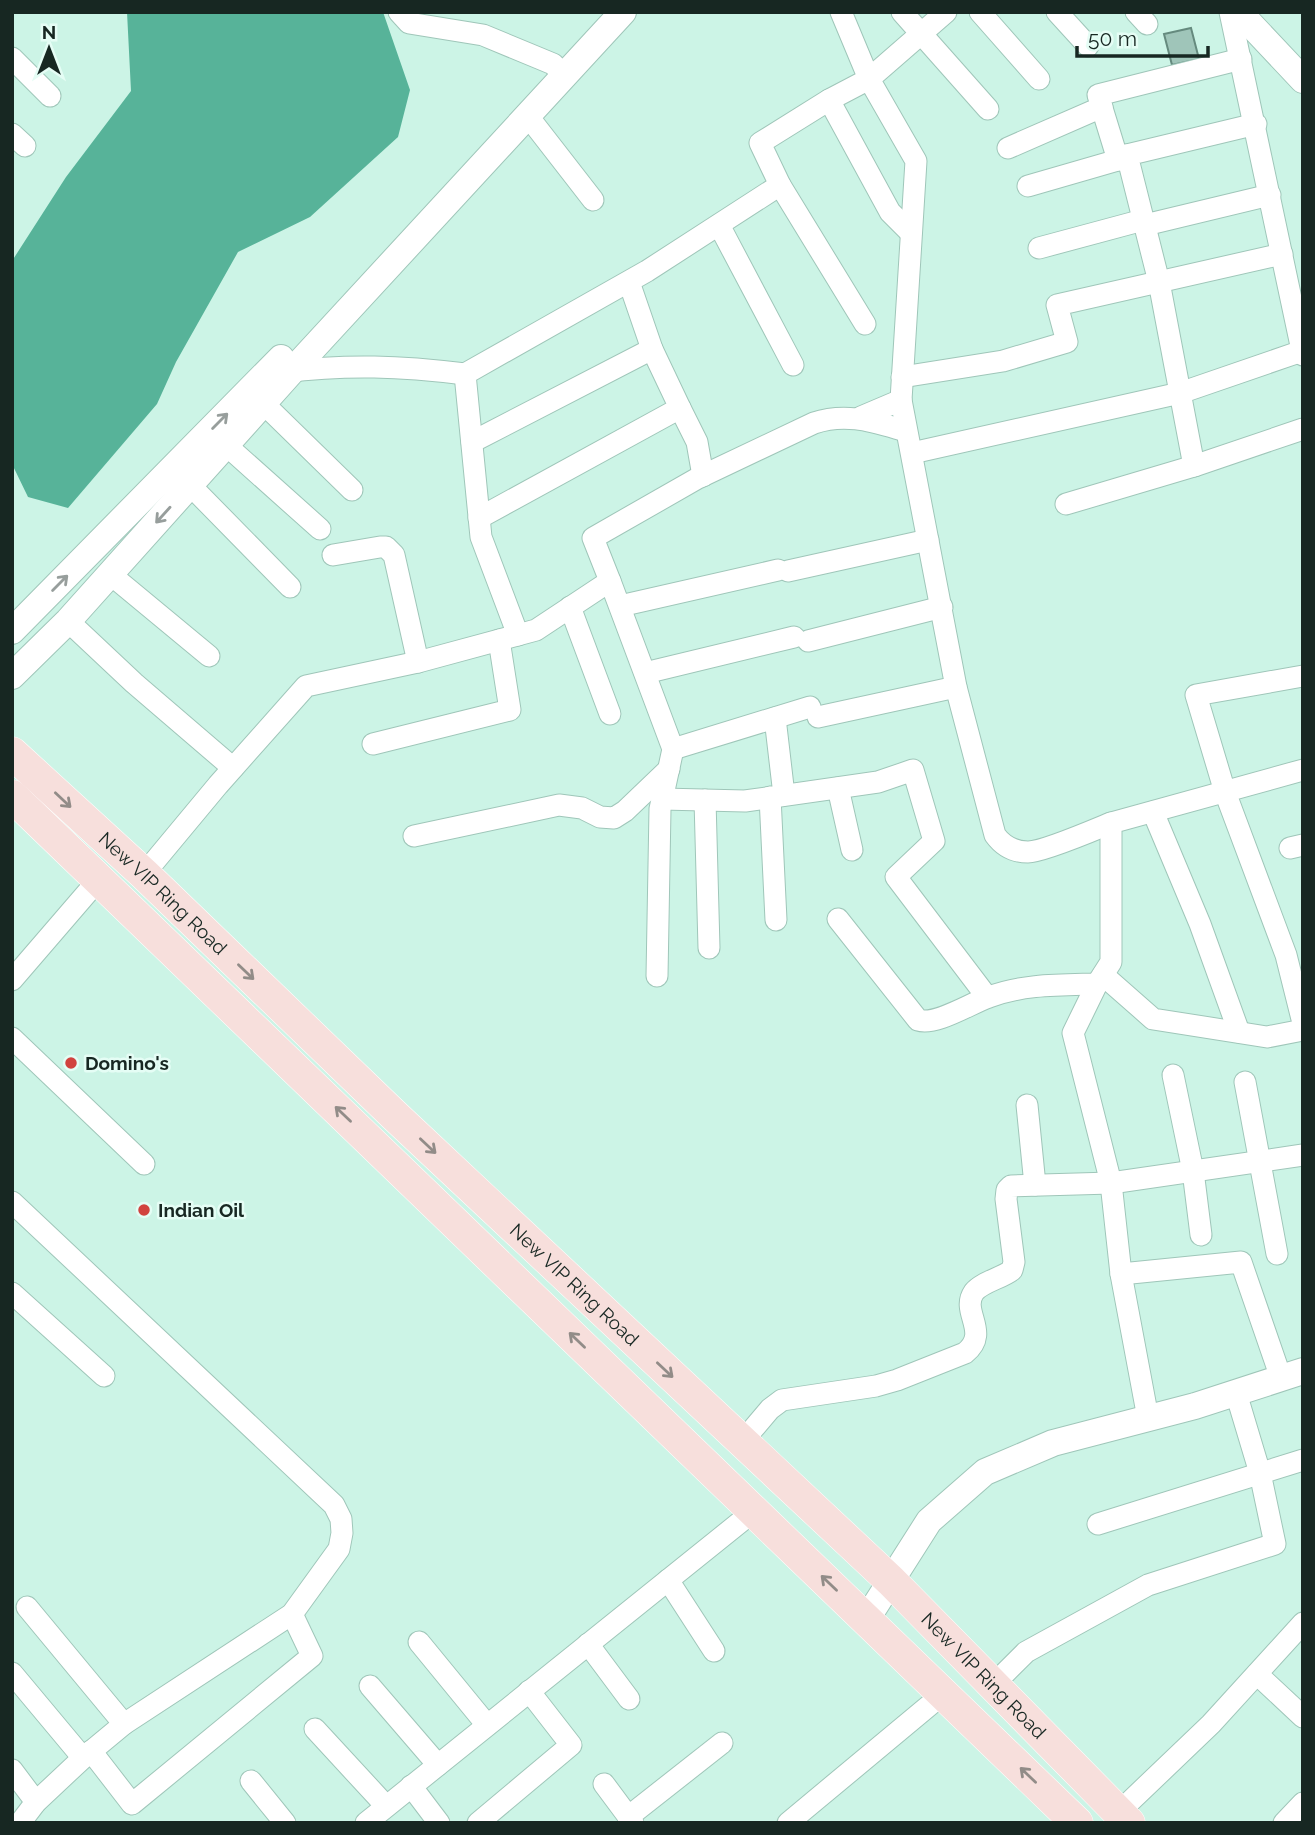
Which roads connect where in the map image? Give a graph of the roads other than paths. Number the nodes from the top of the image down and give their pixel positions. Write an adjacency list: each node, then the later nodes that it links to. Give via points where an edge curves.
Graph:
1 (399, 12): 16 (street, via 409,23 483,35)
2 (600, 12): 16 (street)
3 (623, 12): 16 (street)
4 (841, 12): 17 (street)
5 (902, 12): 11 (street)
6 (946, 12): 11 (street)
7 (980, 12): 18 (street)
8 (1057, 12): 12 (street)
9 (1269, 12): 10 (street)
10 (1248, 13): 13 (street); 15 (street); 19 (street)
11 (920, 34): 17 (street); 23 (street)
12 (1088, 46)
13 (1303, 54)
14 (12, 58): 20 (street)
15 (1241, 59): 22 (street, via 1098,95); 25 (street)
16 (558, 69): 24 (street); 44 (street)
17 (869, 79): 21 (street); 34 (street, via 916,161)
18 (1039, 79)
19 (1303, 79)
20 (50, 96)
21 (829, 100): 28 (street, via 761,144); 34 (street, via 890,212)
22 (1102, 107): 26 (street); 27 (street)
23 (988, 109)
24 (527, 115): 31 (street); 43 (street)
25 (1256, 124): 27 (street); 30 (street)
26 (1008, 148)
27 (1123, 158): 29 (street); 32 (street)
28 (780, 185): 33 (street); 39 (street)
29 (1028, 186)
30 (1270, 195): 32 (street); 36 (street)
31 (593, 200)
32 (1144, 223): 35 (street); 38 (street)
33 (719, 225): 37 (street); 42 (street)
34 (911, 233): 46 (street)
35 (1040, 248)
36 (1282, 254): 38 (street); 41 (street)
37 (629, 282): 40 (street); 45 (street)
38 (1159, 282): 46 (street, via 1058,305 1068,342 1003,361); 47 (street)
39 (865, 324)
40 (652, 349): 50 (street); 54 (street)
41 (1302, 353): 47 (street)
42 (793, 365)
43 (292, 371): 44 (street); 45 (street, via 407,367); 49 (street)
44 (266, 374): 75 (street, one-way to 44)
45 (465, 374): 54 (street)
46 (902, 377): 48 (street)
47 (1180, 393): 57 (street); 59 (street)
48 (901, 400): 51 (street); 53 (street)
49 (264, 403): 56 (street); 62 (street)
50 (680, 408): 55 (street); 64 (street)
51 (861, 418): 53 (street); 58 (street, via 814,423)
52 (1303, 429): 59 (street)
53 (906, 431): 57 (street)
54 (472, 442): 64 (street)
55 (697, 442): 58 (street); 60 (street)
56 (226, 445): 61 (street); 65 (street)
57 (912, 453): 66 (street)
58 (727, 466): 60 (street)
59 (1194, 466): 63 (street)
60 (703, 476): 69 (street, via 593,538)
61 (190, 485): 68 (street, one-way to 68); 70 (street)
62 (352, 490)
63 (1066, 503)
64 (479, 518): 76 (street)
65 (320, 529)
66 (928, 540): 71 (street); 73 (street)
67 (333, 555): 78 (street, via 380,547 394,555)
68 (110, 574): 74 (street); 77 (street)
69 (610, 581): 71 (street); 72 (street)
70 (290, 587)
71 (620, 606): 79 (street)
72 (570, 607): 76 (street, via 536,629); 83 (street)
73 (942, 607): 79 (street); 82 (street)
74 (68, 621): 80 (street); 88 (street)
75 (12, 631)
76 (508, 637): 78 (street); 85 (street, via 510,710)
77 (209, 656)
78 (418, 662): 88 (street, via 306,686)
79 (645, 673): 87 (street)
80 (12, 676)
81 (1303, 676): 91 (street, via 1196,695)
82 (956, 687): 84 (street); 97 (street, via 995,835 1001,843 1030,852)
83 (610, 714)
84 (775, 718): 87 (street); 93 (street)
85 (373, 744)
86 (12, 753): 100 (main road, New VIP Ring Road, one-way to 100)
87 (671, 759): 94 (street); 98 (street, via 614,818 559,805)
88 (233, 768): 100 (street)
89 (1303, 770): 91 (street)
90 (838, 788): 93 (street); 99 (street); 110 (street, via 878,782 913,770 934,841 896,877)
91 (1225, 792): 96 (street); 111 (street, via 1286,955)
92 (12, 796): 101 (main road, New VIP Ring Road)
93 (777, 796): 95 (street); 103 (street)
94 (662, 799): 95 (street); 107 (street)
95 (705, 800): 105 (street)
96 (1153, 812): 97 (street); 113 (street)
97 (1111, 823): 109 (street, via 1111,962)
98 (414, 836)
99 (852, 850)
100 (144, 874): 104 (main road, New VIP Ring Road)
101 (99, 879): 106 (main road, New VIP Ring Road); 108 (street)
102 (838, 919): 110 (street, via 918,1020 937,1019)
103 (776, 920)
104 (213, 940): 106 (main road); 118 (main road, New VIP Ring Road, one-way to 118)
105 (709, 948)
106 (189, 967): 119 (main road, New VIP Ring Road, one-way to 106)
107 (657, 976)
108 (12, 979)
109 (1100, 980): 110 (street, via 1035,986); 113 (street, via 1153,1019); 124 (street, via 1073,1033)
110 (987, 997)
111 (1303, 1023)
112 (1303, 1030): 113 (street, via 1267,1037)
113 (1239, 1032)
114 (12, 1038): 122 (street)
115 (1173, 1075): 123 (street)
116 (1245, 1082): 121 (street)
117 (1027, 1105): 125 (street)
118 (394, 1115): 119 (main road); 135 (main road, New VIP Ring Road, one-way to 135)
119 (370, 1141): 138 (main road, New VIP Ring Road, one-way to 119)
120 (1303, 1155): 121 (street)
121 (1260, 1161): 123 (street); 128 (street)
122 (144, 1164)
123 (1192, 1171): 124 (street); 127 (street)
124 (1111, 1183): 125 (street); 129 (street)
125 (1035, 1185): 135 (street, via 1007,1190 1012,1270 976,1289 972,1296 977,1338 965,1353 876,1386 782,1400)
126 (12, 1202): 143 (street, via 334,1505 341,1519 339,1549)
127 (1201, 1235)
128 (1277, 1254)
129 (1121, 1274): 131 (street, via 1241,1262); 134 (street)
130 (12, 1293): 132 (street)
131 (1292, 1375): 133 (street)
132 (104, 1376)
133 (1236, 1392): 134 (street); 137 (street)
134 (1148, 1418): 141 (street, via 1053,1443 985,1472 929,1521)
135 (742, 1442): 141 (main road, New VIP Ring Road)
136 (1303, 1460): 137 (street)
137 (1260, 1473): 139 (street); 151 (street, via 1275,1544 1148,1586 1026,1652)
138 (754, 1511): 140 (street); 144 (main road, New VIP Ring Road, one-way to 138)
139 (1098, 1524)
140 (668, 1580): 147 (street); 148 (street)
141 (891, 1581): 144 (street); 151 (main road, New VIP Ring Road)
142 (25, 1609): 157 (street)
143 (292, 1614): 157 (street); 161 (street, via 312,1656 132,1804)
144 (866, 1620): 154 (main road, New VIP Ring Road)
145 (1302, 1625): 150 (street)
146 (419, 1642): 158 (street)
147 (588, 1644): 153 (street); 155 (street)
148 (714, 1651)
149 (12, 1673): 161 (street)
150 (1257, 1674): 156 (street); 170 (street)
151 (993, 1685): 170 (main road, New VIP Ring Road)
152 (370, 1686): 162 (street)
153 (529, 1691): 158 (street); 176 (street, via 571,1745)
154 (943, 1693): 177 (street); 178 (main road, New VIP Ring Road, one-way to 154)
155 (629, 1699)
156 (1303, 1717)
157 (124, 1724): 161 (street)
158 (487, 1725): 162 (street)
159 (315, 1728): 169 (street)
160 (722, 1743): 171 (street)
161 (87, 1754): 167 (street)
162 (438, 1765): 166 (street)
163 (12, 1770): 167 (street)
164 (251, 1781): 173 (street)
165 (604, 1784): 171 (street)
166 (411, 1786): 169 (street); 175 (street)
167 (36, 1802): 172 (street)
168 (1303, 1803): 179 (street)
169 (386, 1807): 174 (street)
170 (1124, 1817)
171 (631, 1820)
172 (20, 1823)
173 (285, 1823)
174 (366, 1823)
175 (439, 1823)
176 (478, 1823)
177 (788, 1823)
178 (1077, 1823)
179 (1284, 1823)

